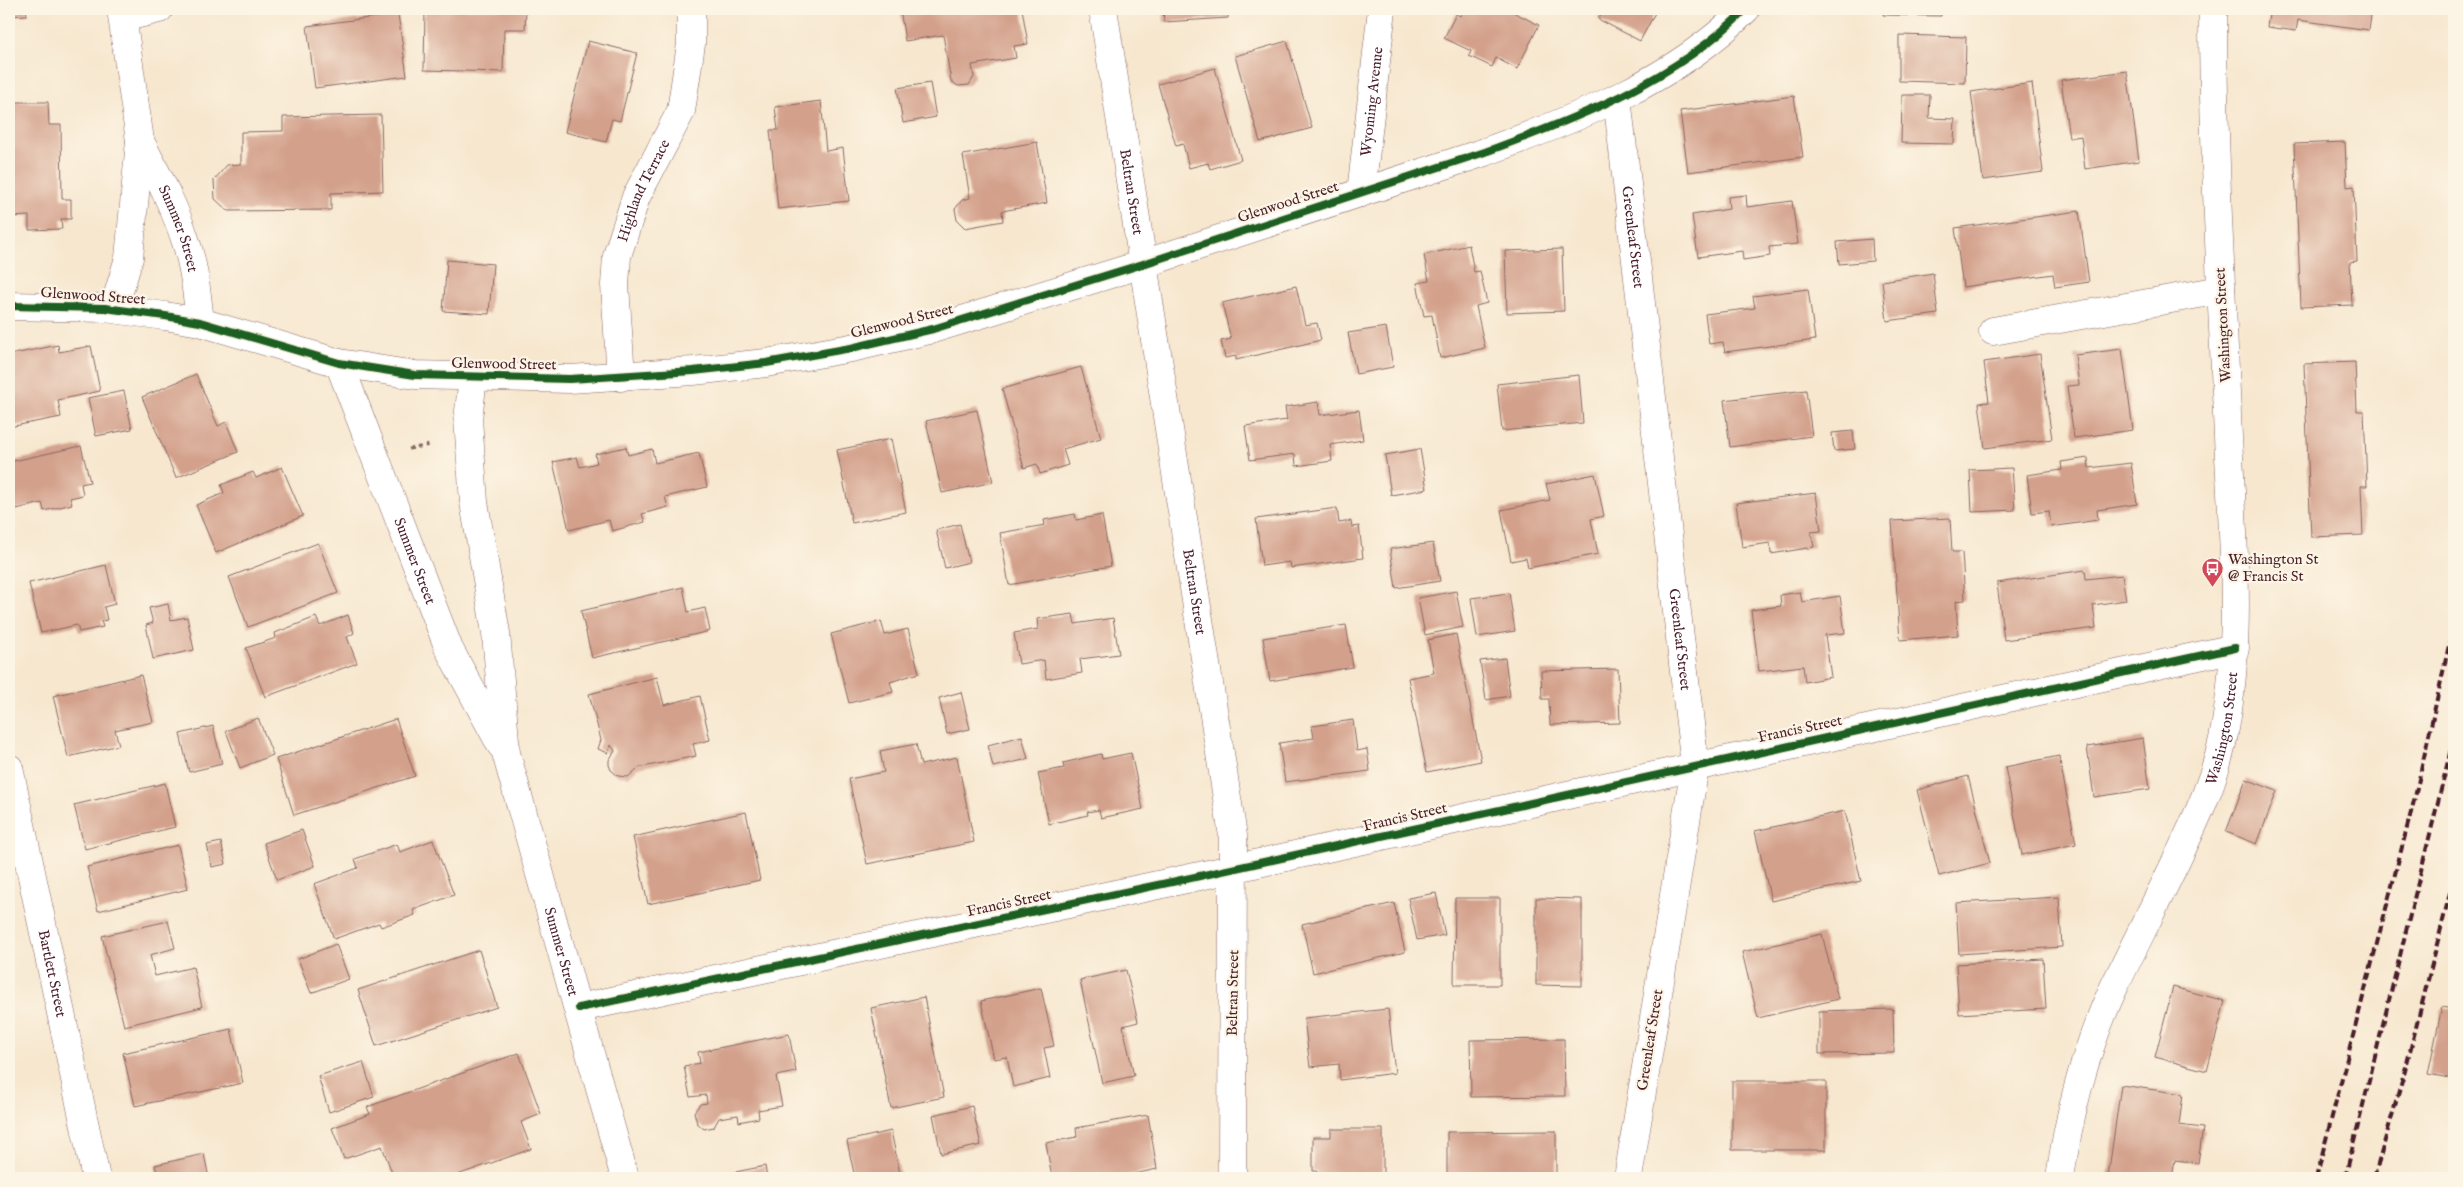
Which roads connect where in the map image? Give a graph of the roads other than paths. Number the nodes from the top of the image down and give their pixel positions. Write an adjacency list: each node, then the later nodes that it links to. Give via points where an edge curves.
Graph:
1 (159, 9): 7 (street)
2 (691, 9): 18 (street, Highland Terrace, via 691,44 682,111 636,197 617,256 615,285)
3 (1103, 9): 11 (street, Beltran Street)
4 (1382, 9): 10 (street, Wyoming Avenue)
5 (1746, 9): 8 (street, Glenwood Street, via 1697,50)
6 (2213, 9): 12 (street, Washington Street)
7 (122, 13): 9 (street, Summer Street)
8 (1617, 98): 10 (street, Glenwood Street, via 1541,132); 22 (street, Greenleaf Street)
9 (140, 141): 14 (street, Summer Street, via 129,258); 15 (street, Summer Street, via 186,239)
10 (1361, 193): 11 (street, Glenwood Street)
11 (1143, 264): 18 (street, Glenwood Street, via 892,340 766,363); 24 (street, Beltran Street, via 1231,818)
12 (2221, 290): 16 (street); 20 (street, Washington Street)
13 (9, 306): 14 (street, Glenwood Street)
14 (114, 308): 15 (street, Glenwood Street)
15 (200, 322): 17 (street, Glenwood Street)
16 (1993, 331)
17 (339, 363): 19 (street, Glenwood Street, via 414,375); 21 (street, Summer Street, via 449,649)
18 (621, 377): 19 (street, Glenwood Street, via 570,380)
19 (473, 378): 21 (street, Summer Street, via 468,419 474,502 496,633)
20 (2235, 648): 22 (street, Francis Street); 30 (street, Washington Street, via 2223,741 2214,772 2202,806 2095,1032 2073,1108)
21 (506, 753): 25 (street, Summer Street)
22 (1695, 766): 24 (street, Francis Street); 29 (street, Greenleaf Street)
23 (9, 768): 26 (street, Bartlett Street)
24 (1235, 868): 25 (street, Francis Street); 28 (street, Beltran Street)
25 (579, 1008): 27 (street, Summer Street)
26 (96, 1178)
27 (626, 1178)
28 (1232, 1178)
29 (1628, 1178)
30 (2060, 1178)

